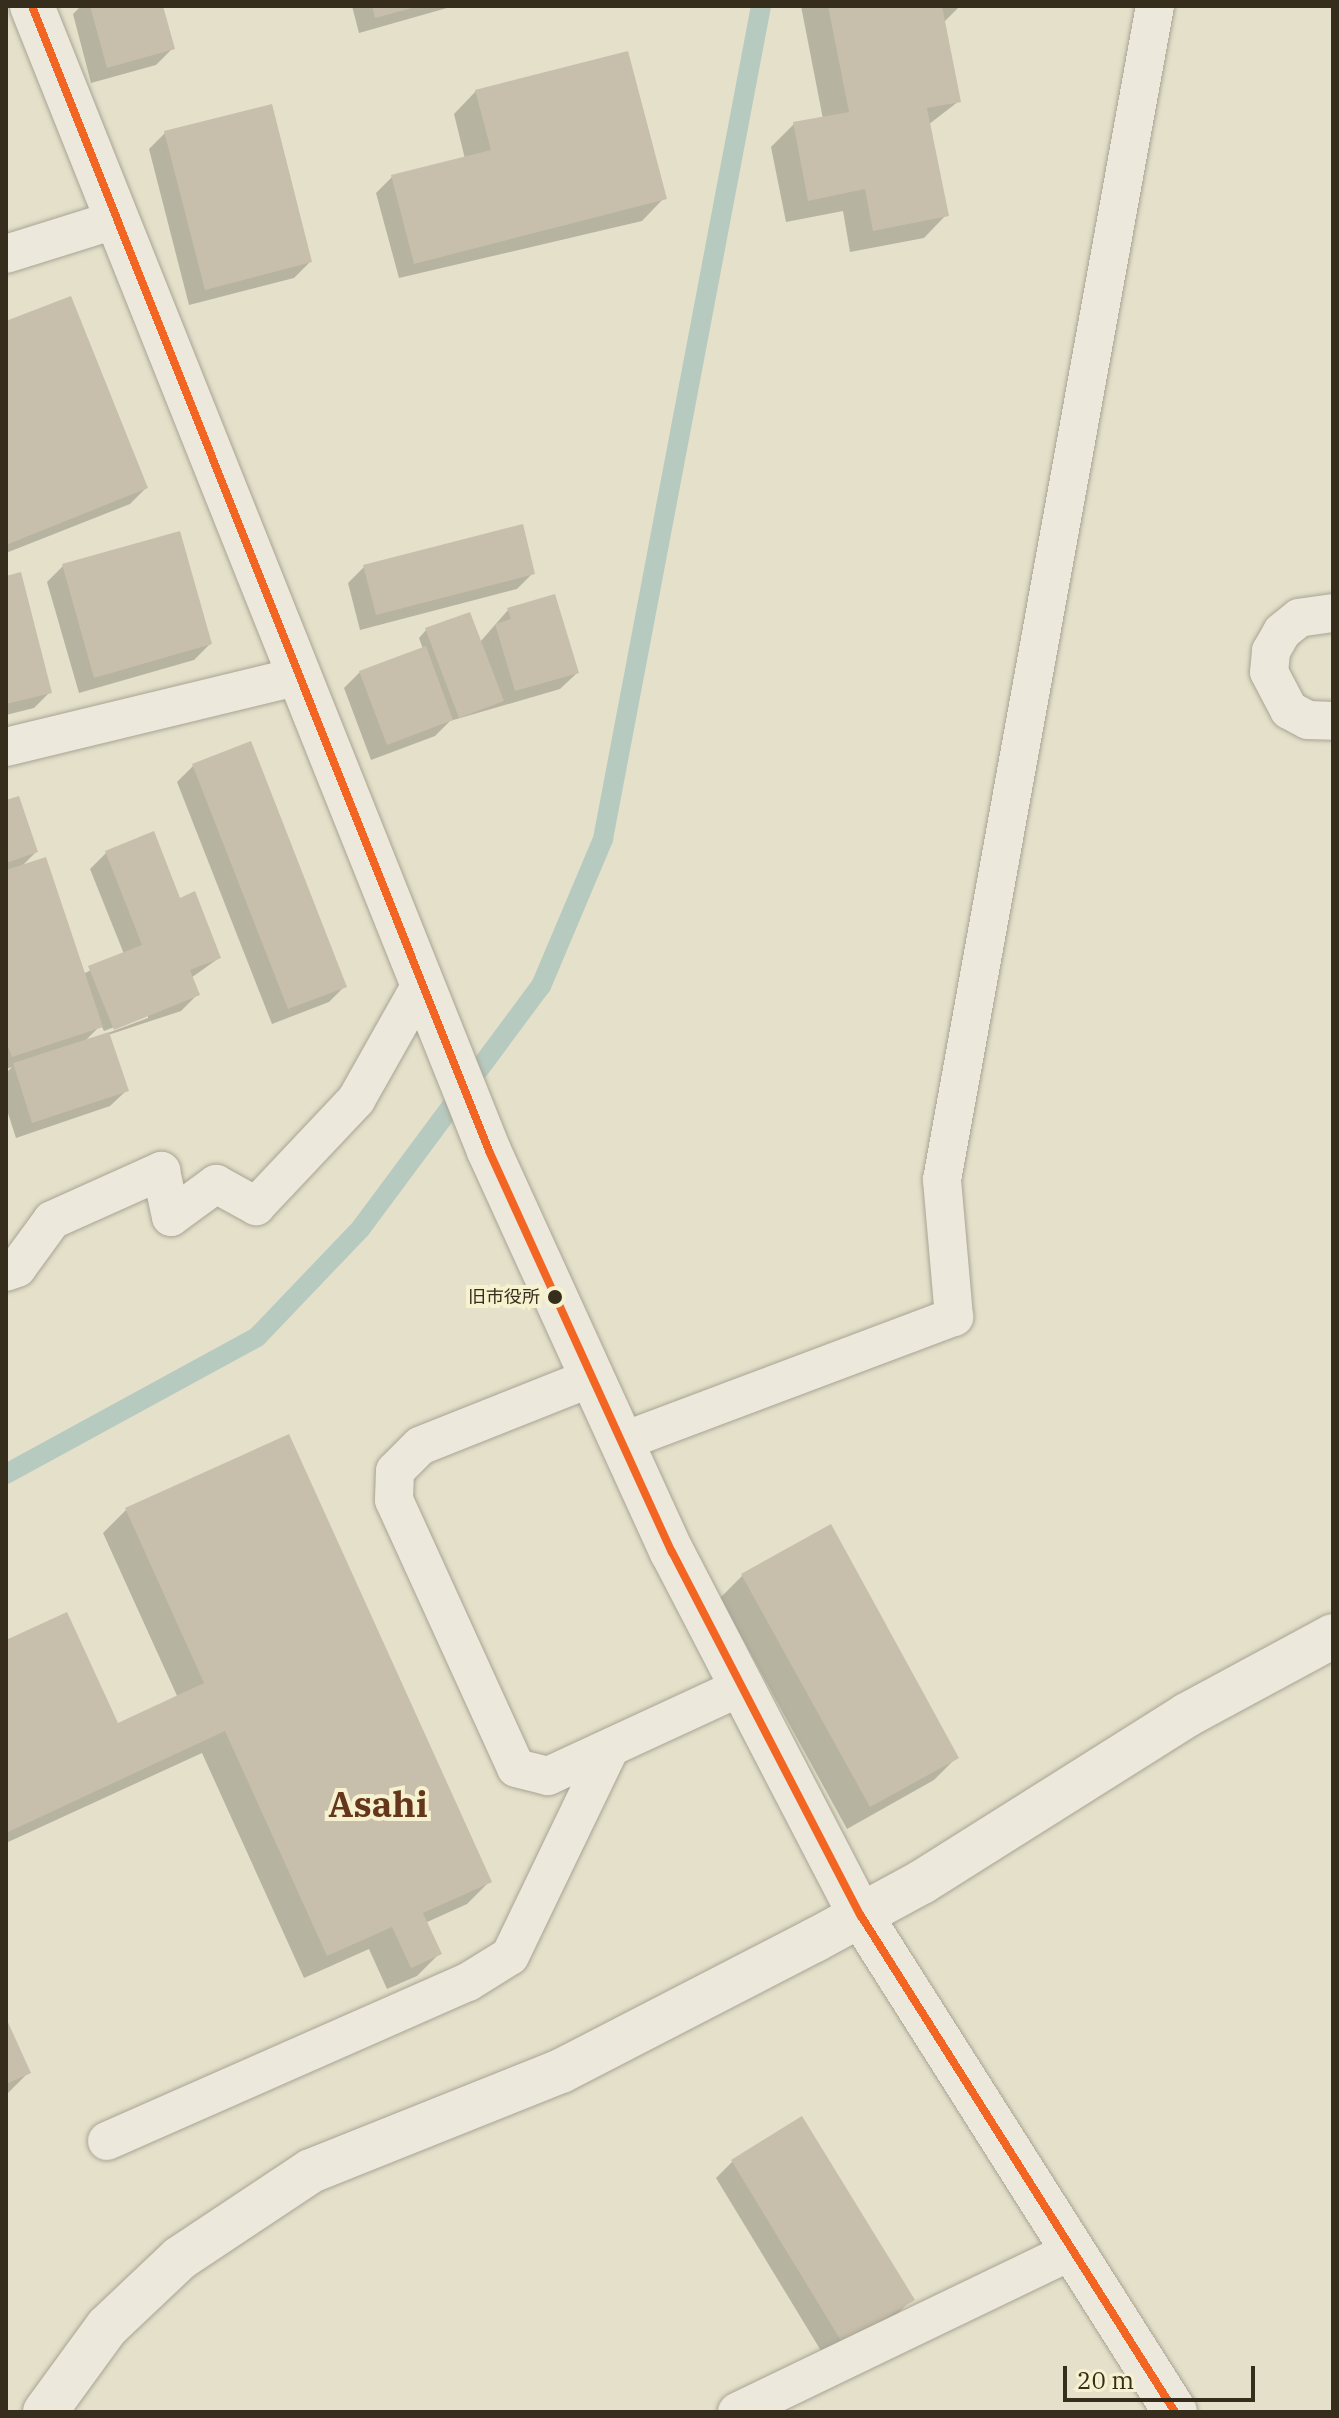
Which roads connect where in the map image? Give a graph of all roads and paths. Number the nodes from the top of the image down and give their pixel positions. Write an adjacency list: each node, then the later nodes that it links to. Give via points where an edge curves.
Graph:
1 (32, 6): 3 (street)
2 (1155, 6): 12 (lane, via 942,1180 954,1317)
3 (118, 219): 4 (lane); 6 (street)
4 (6, 254)
5 (1333, 613): 7 (lane, via 1299,618 1282,632 1271,651 1269,672 1289,710 1308,720)
6 (300, 676): 8 (lane); 9 (street)
7 (1333, 721)
8 (6, 747)
9 (422, 983): 10 (lane, via 356,1100 256,1206 216,1184 171,1217 161,1171 52,1220 17,1268); 11 (street, via 489,1151)
10 (6, 1272)
11 (593, 1377): 12 (street); 15 (lane, via 420,1446 395,1471 394,1500 516,1768 548,1776)
12 (621, 1442): 14 (street)
13 (1333, 1636): 16 (street, via 1187,1715)
14 (741, 1687): 15 (lane); 16 (street)
15 (610, 1748): 17 (lane, via 510,1956 468,1982)
16 (861, 1916): 18 (street); 19 (street, via 561,2071 311,2171 180,2258 107,2327)
17 (107, 2141)
18 (1070, 2252): 20 (lane); 21 (street)
19 (45, 2412)
20 (737, 2412)
21 (1175, 2412)

